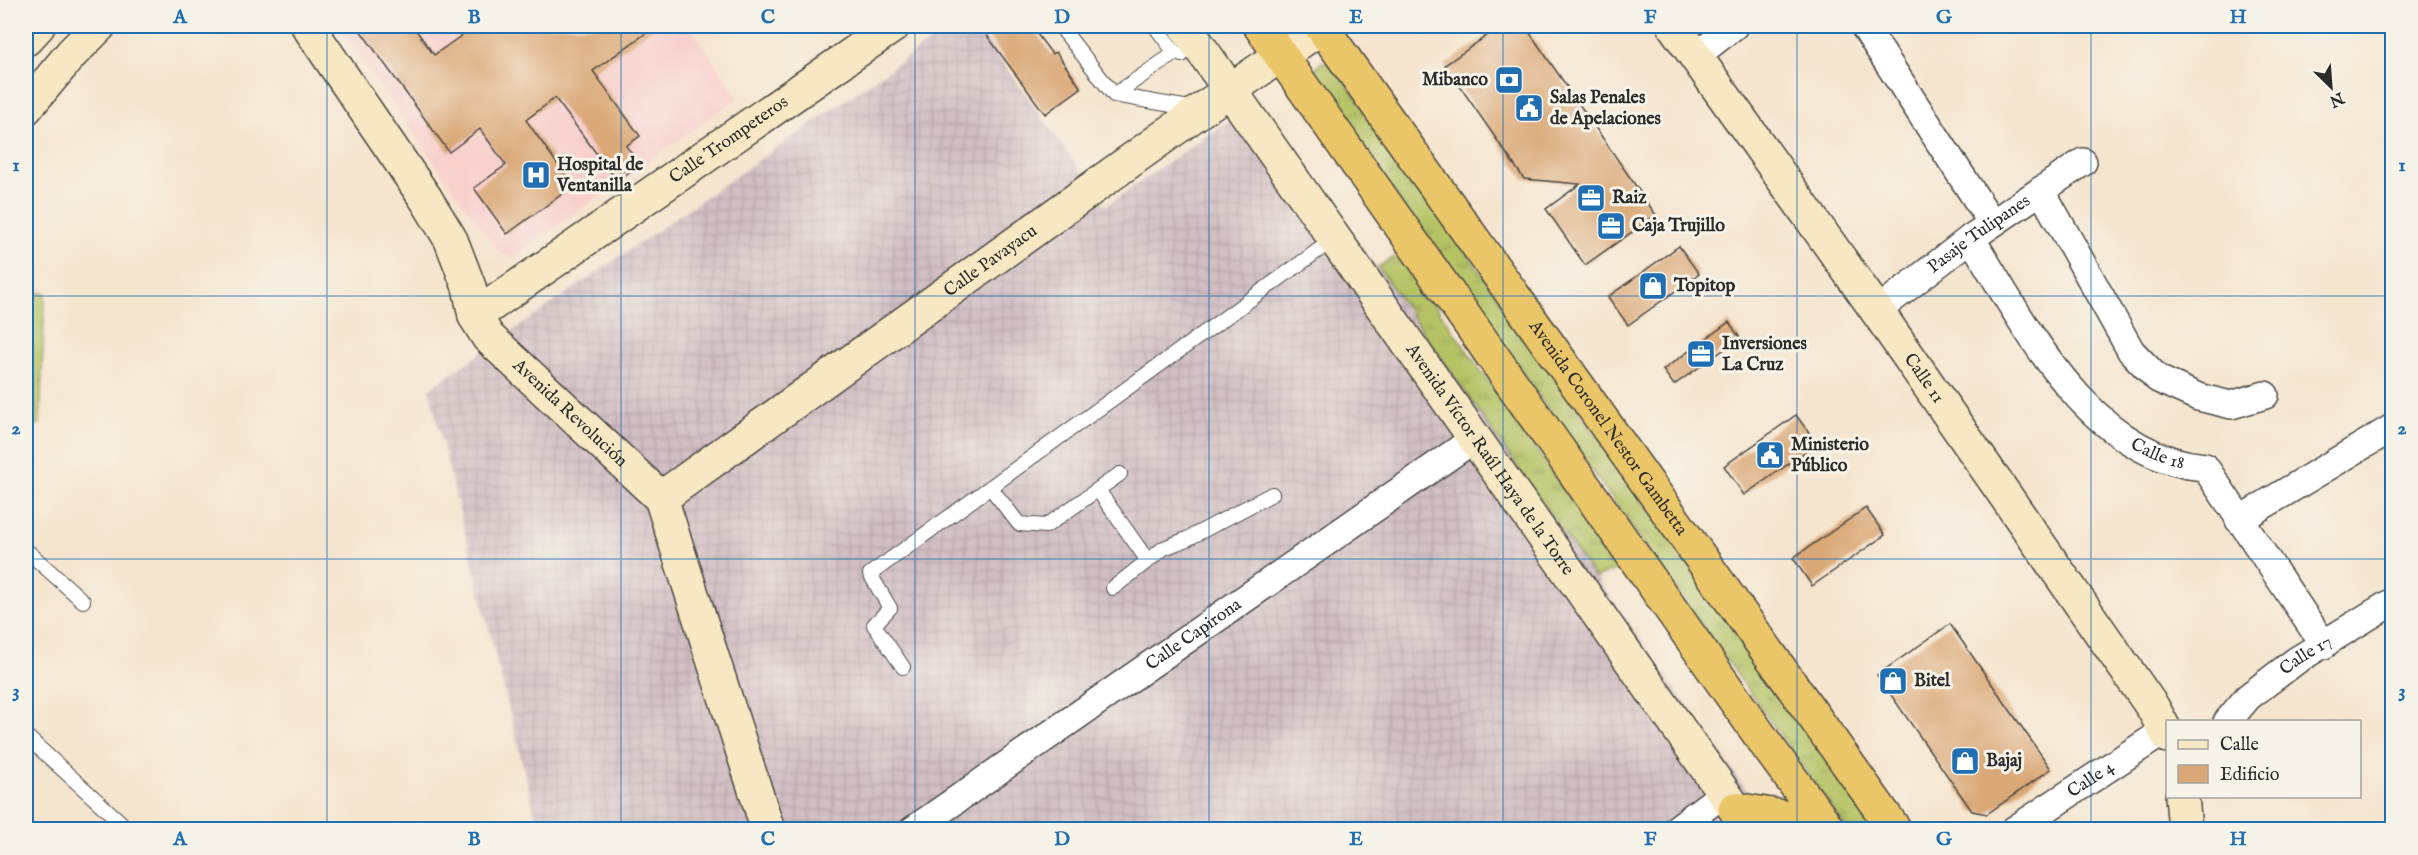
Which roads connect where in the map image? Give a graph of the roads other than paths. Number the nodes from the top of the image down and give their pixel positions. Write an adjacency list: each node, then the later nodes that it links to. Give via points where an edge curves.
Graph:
1 (38, 26): 12 (street)
2 (99, 26): 18 (street)
3 (308, 26): 26 (street, Avenida Revolución, via 451,240 469,287)
4 (893, 26): 26 (street, Calle Trompeteros)
5 (1060, 26): 17 (lane)
6 (1155, 26): 13 (lane)
7 (1260, 26): 14 (highway)
8 (1321, 26): 14 (street, Calle Pavayacu); 55 (highway, Avenida Coronel Nestor Gambetta)
9 (1674, 26): 15 (street, Calle 11)
10 (1734, 26): 15 (street)
11 (1864, 26): 22 (street)
12 (26, 39)
13 (1180, 39): 16 (street, Avenida Víctor Raúl Haya de la Torre, via 1208,59); 17 (lane)
14 (1281, 55): 16 (street, Calle Pavayacu); 50 (highway)
15 (1696, 56): 25 (street, Calle 11)
16 (1230, 90): 19 (street, Calle Pavayacu); 24 (street, Avenida Víctor Raúl Haya de la Torre)
17 (1114, 95): 19 (lane)
18 (26, 108)
19 (1201, 110): 34 (street, Calle Pavayacu)
20 (2083, 162): 21 (street, Pasaje Tulipanes)
21 (2041, 190): 22 (street, Pasaje Tulipanes); 27 (street, via 2131,351 2158,379 2198,397 2232,405)
22 (1992, 223): 23 (street, Pasaje Tulipanes)
23 (1971, 238): 25 (street, Pasaje Tulipanes); 35 (street, Calle 18, via 2034,339 2080,399 2106,426 2132,444 2186,466 2205,467)
24 (1334, 239): 29 (street, Avenida Víctor Raúl Haya de la Torre); 31 (lane)
25 (1877, 311): 44 (street, Calle 11)
26 (475, 316): 34 (street, Avenida Revolución, via 488,337)
27 (2265, 395)
28 (2392, 428): 35 (street)
29 (1474, 439): 48 (street, Avenida Víctor Raúl Haya de la Torre); 54 (street, Calle Capirona)
30 (1120, 474): 32 (lane)
31 (990, 488): 32 (lane, via 1019,524 1046,526); 42 (lane, via 870,574 890,608 874,625)
32 (1098, 490): 37 (lane)
33 (1272, 494): 37 (lane, via 1164,548)
34 (662, 498): 53 (street, Avenida Revolución)
35 (2239, 520): 41 (street)
36 (26, 550): 39 (lane)
37 (1148, 561): 38 (lane)
38 (1113, 588)
39 (83, 601)
40 (2392, 602): 41 (street, Calle 17)
41 (2324, 645): 43 (street, Calle 17, via 2248,697)
42 (903, 667)
43 (2229, 720)
44 (2166, 731)
45 (2166, 734): 56 (street, Calle 4)
46 (26, 736): 52 (lane)
47 (2199, 798): 49 (street)
48 (1736, 811): 50 (highway); 51 (street)
49 (2184, 818)
50 (1826, 825)
51 (1682, 827)
52 (129, 830)
53 (768, 830)
54 (913, 830)
55 (1895, 830)
56 (2014, 830)

